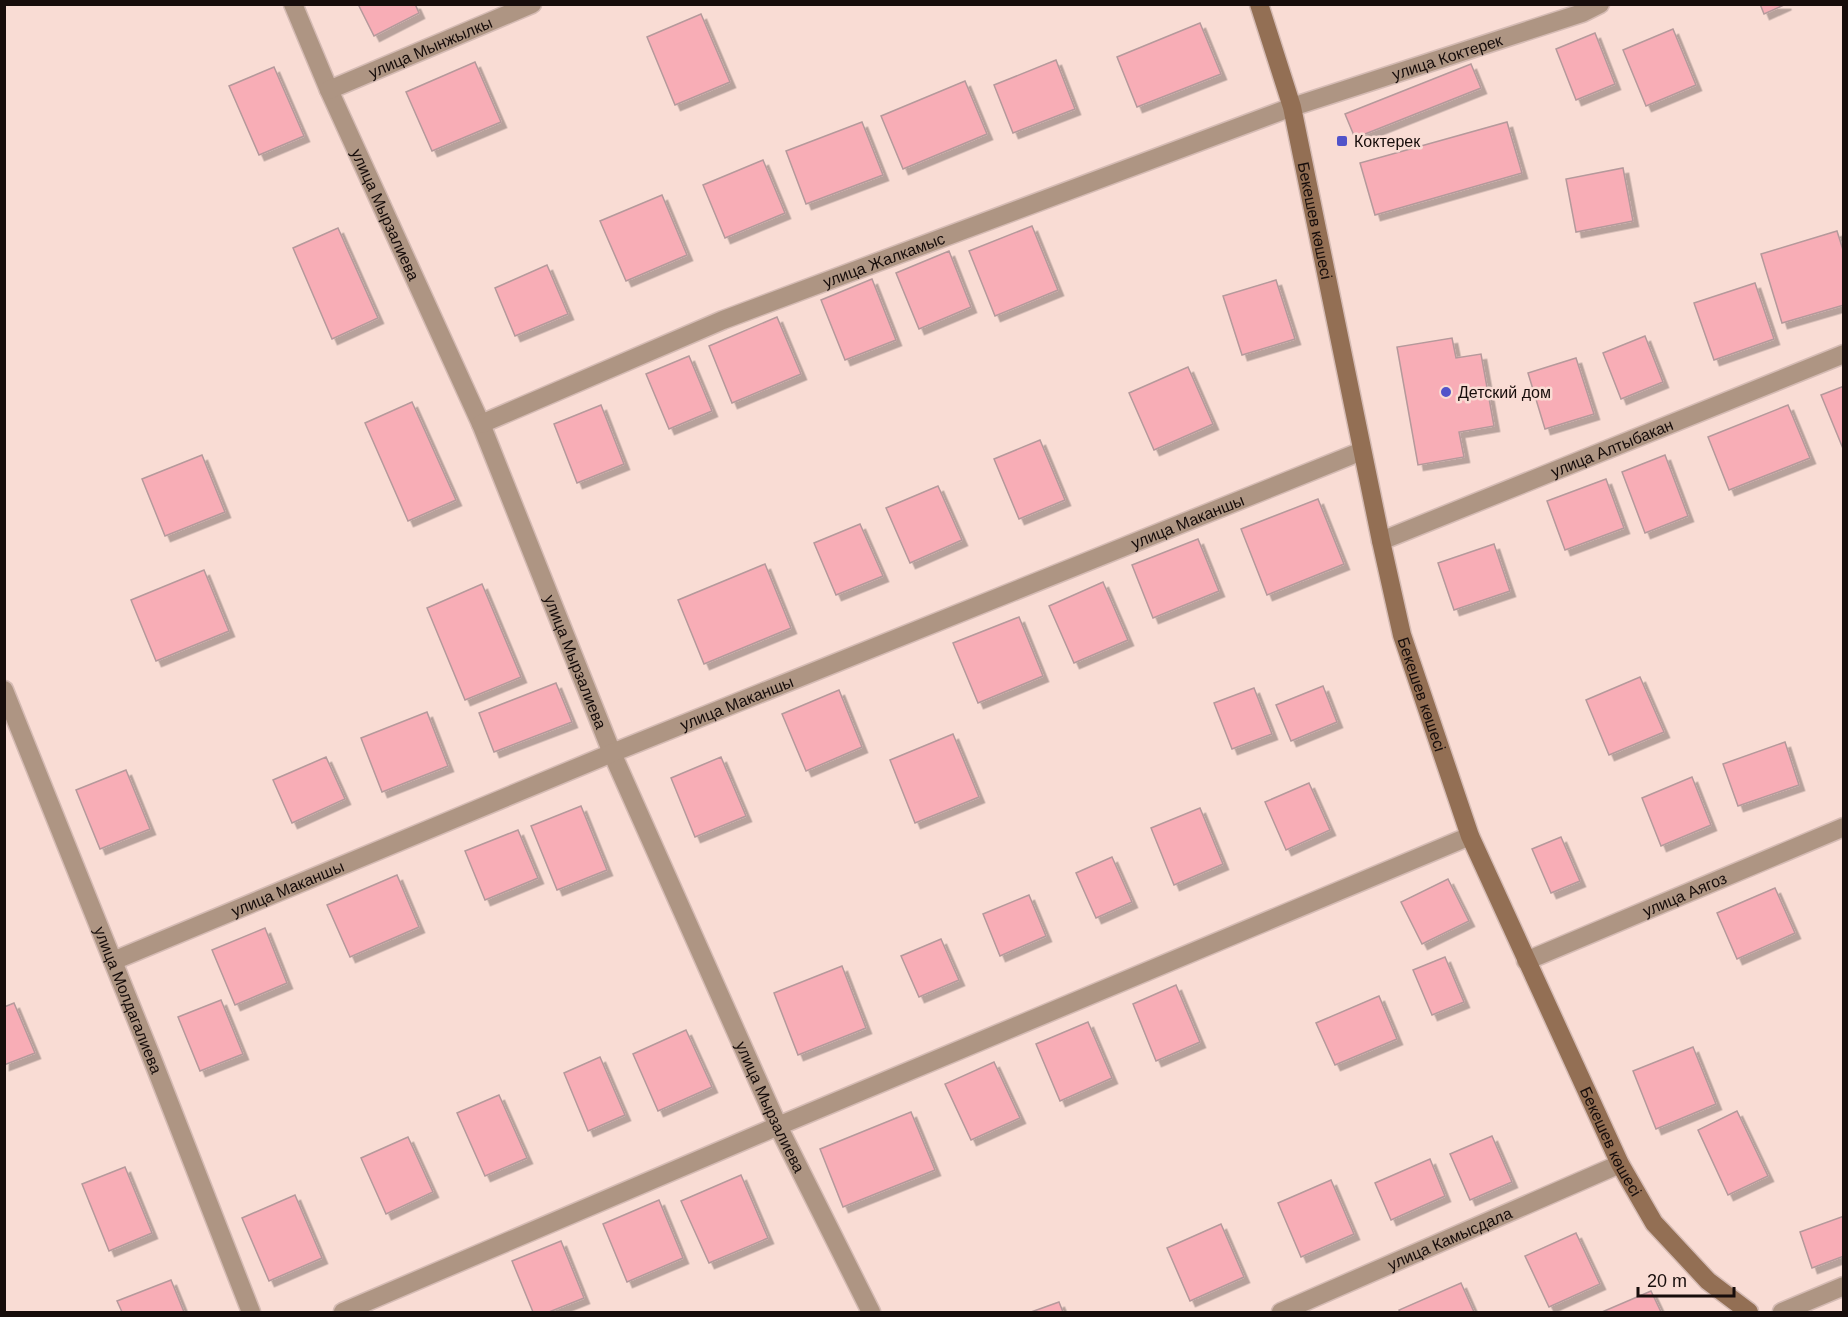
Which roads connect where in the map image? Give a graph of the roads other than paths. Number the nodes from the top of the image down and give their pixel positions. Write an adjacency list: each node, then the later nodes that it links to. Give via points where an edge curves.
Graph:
1 (293, 4): 5 (street, улица Мырзалиева)
2 (532, 4): 5 (street, улица Мынжылкы)
3 (1259, 4): 6 (main road, Бекешев көшесі)
4 (1600, 4): 6 (street, улица Коктерек)
5 (329, 90): 8 (street, улица Мырзалиева)
6 (1292, 107): 8 (street, улица Жалкамыс, via 723,320); 9 (main road, Бекешев көшесі)
7 (1844, 354): 10 (street, улица Алтыбакан)
8 (481, 424): 12 (street, улица Мырзалиева)
9 (1362, 451): 10 (main road, Бекешев көшесі); 12 (street, улица Маканшы)
10 (1381, 541): 14 (main road, Бекешев көшесі, via 1402,635)
11 (4, 690): 16 (street, улица Молдагалиева)
12 (612, 753): 16 (street, улица Маканшы); 17 (street, улица Мырзалиева)
13 (1844, 827): 15 (street, улица Аягоз)
14 (1470, 836): 15 (main road, Бекешев көшесі); 17 (street)
15 (1526, 960): 18 (main road, Бекешев көшесі)
16 (113, 961): 20 (street, улица Молдагалиева)
17 (778, 1126): 21 (street); 22 (street, улица Мырзалиева)
18 (1620, 1164): 23 (street, улица Камысдала); 24 (main road, Бекешев көшесі, via 1654,1223 1708,1281)
19 (1844, 1286): 25 (street)
20 (251, 1312)
21 (344, 1312)
22 (871, 1312)
23 (1281, 1312)
24 (1749, 1312)
25 (1782, 1312)

